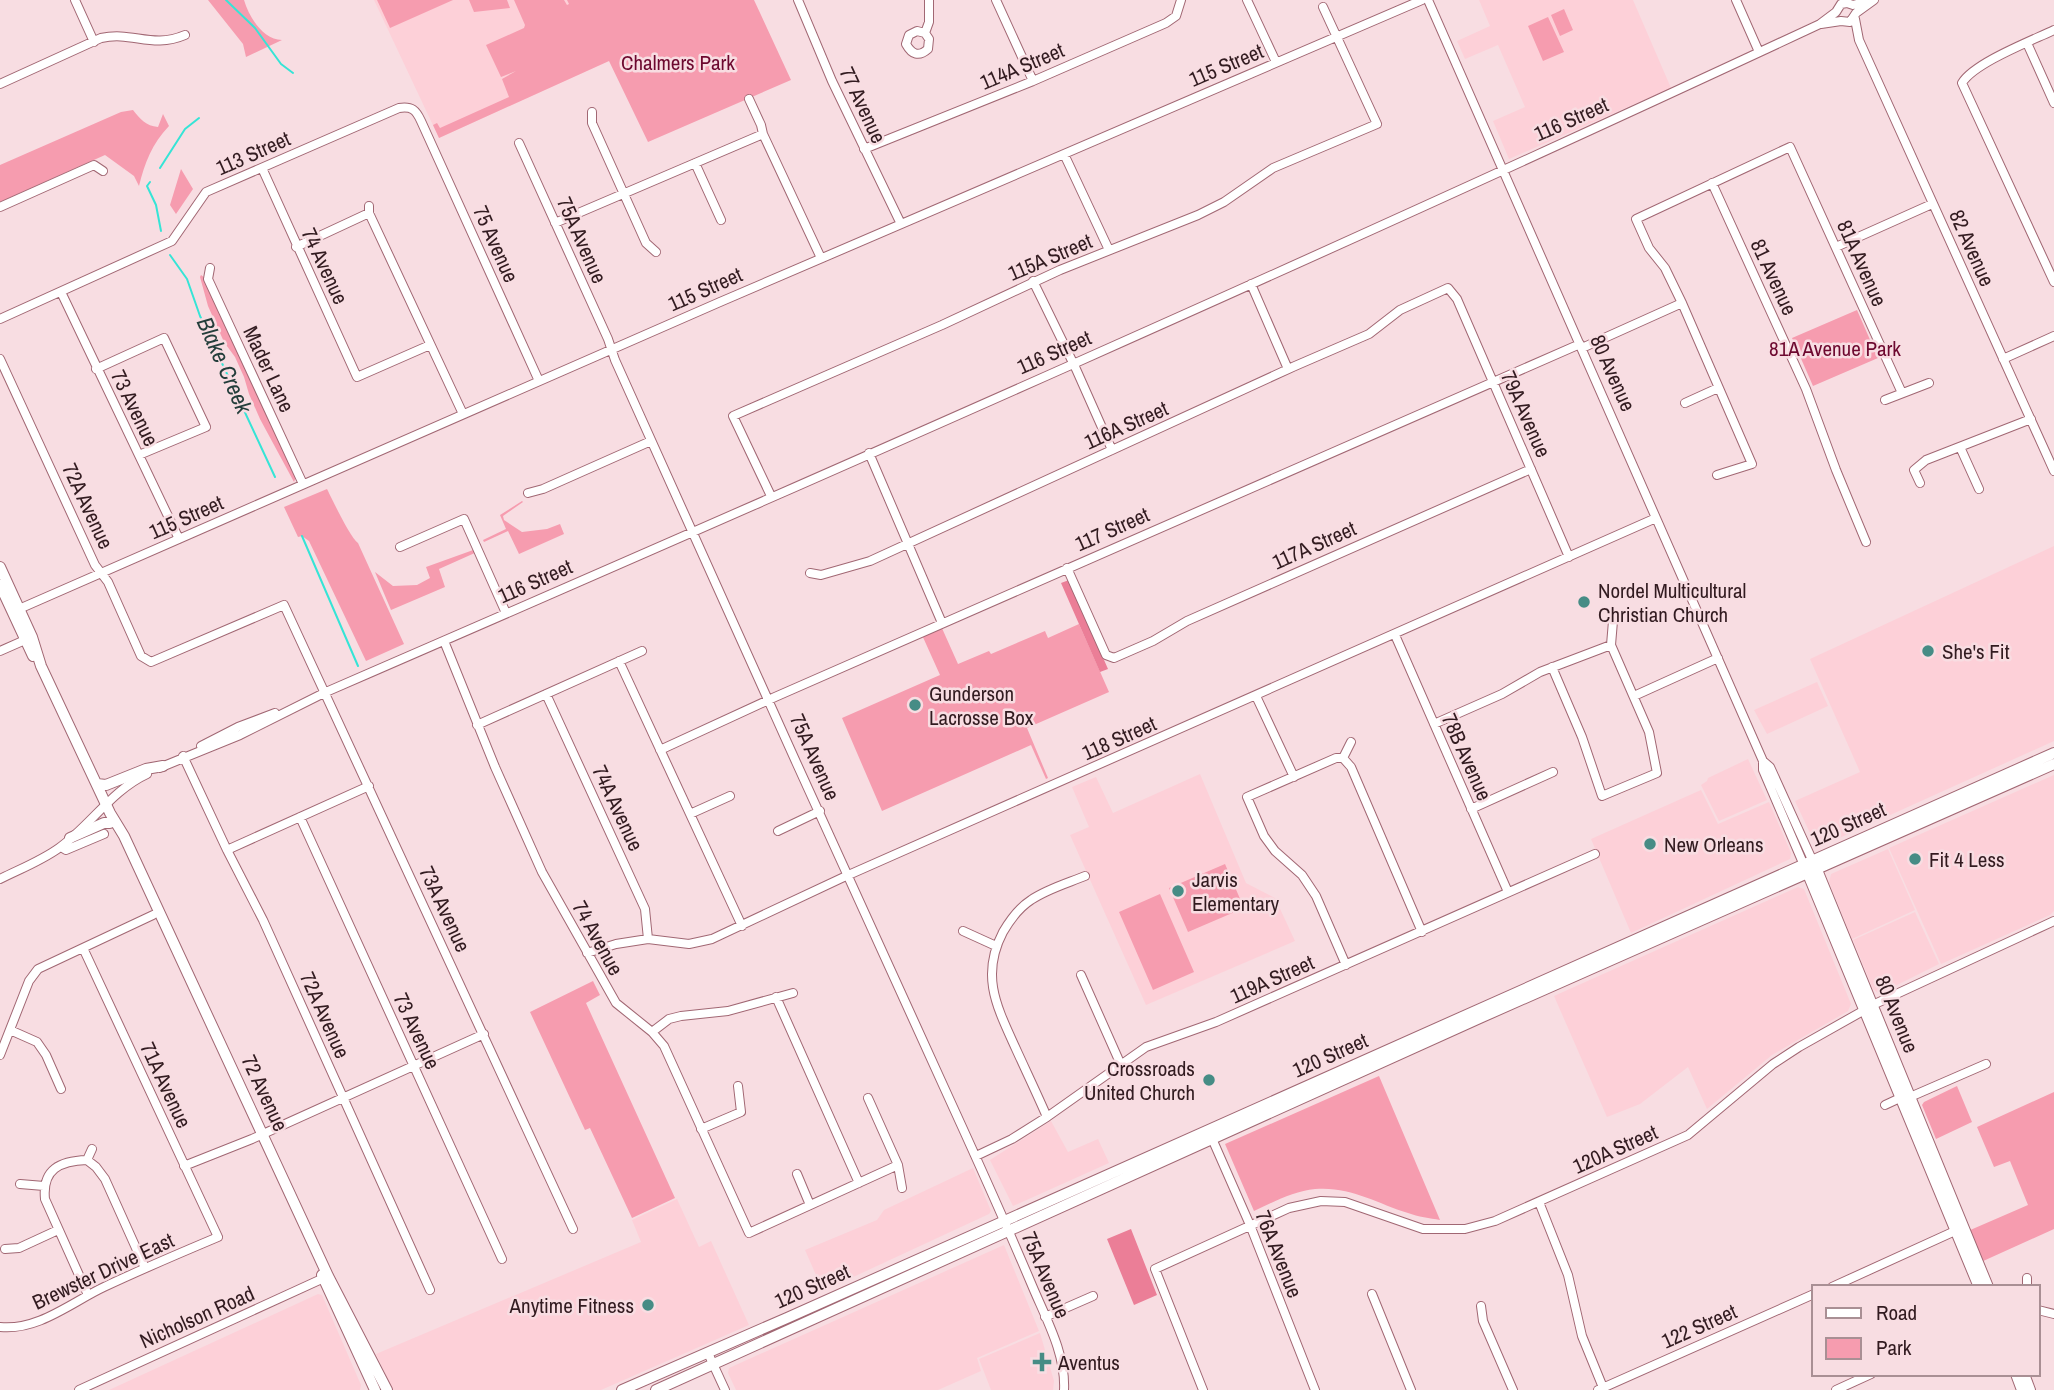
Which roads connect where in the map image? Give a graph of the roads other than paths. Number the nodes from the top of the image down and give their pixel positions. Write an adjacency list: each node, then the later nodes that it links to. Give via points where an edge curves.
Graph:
1 (75, 0): 17 (street)
2 (798, 0): 29 (street, 77 Avenue)
3 (929, 0): 14 (street)
4 (996, 0): 21 (street)
5 (1181, 0): 21 (street, 114A Street, via 1176,16 1166,23)
6 (1247, 0): 20 (street)
7 (1422, 0): 16 (street, 115 Street)
8 (1428, 0): 33 (street, 80 Avenue)
9 (1736, 0): 19 (street)
10 (1873, 0): 12 (street, 116 Street)
11 (1323, 7): 16 (street)
12 (1845, 10): 19 (street, 116 Street); 37 (street, 82 Avenue)
13 (2054, 30): 18 (street)
14 (925, 33)
15 (185, 34): 17 (street, via 146,45 109,36)
16 (1337, 37): 20 (street, 115 Street); 44 (street, 115A Street, via 1377,124 1273,168 1224,202)
17 (94, 42): 22 (street)
18 (2026, 43): 24 (street); 49 (street, via 1967,75 1962,83)
19 (1759, 52): 33 (street, 116 Street)
20 (1276, 62): 30 (street, 115 Street)
21 (1033, 81): 29 (street, 114A Street)
22 (0, 83)
23 (749, 99): 27 (street)
24 (2054, 103)
25 (592, 112): 36 (street, via 592,123)
26 (421, 121): 32 (street, 113 Street, via 416,111 399,108); 64 (street, 75 Avenue)
27 (763, 134): 31 (street); 46 (street)
28 (519, 143): 40 (street, 75A Avenue)
29 (864, 149): 41 (street, 77 Avenue)
30 (1064, 154): 41 (street, 115 Street); 44 (street)
31 (695, 163): 36 (street); 39 (street)
32 (262, 168): 42 (street, 74 Avenue); 52 (street, 113 Street, via 206,192 172,241)
33 (1503, 170): 50 (street, 116 Street); 57 (street, 80 Avenue)
34 (103, 172): 38 (street, via 94,165)
35 (1712, 183): 43 (street, 81A Avenue, via 1790,147); 53 (street, via 1636,219); 89 (street, 81 Avenue, via 1806,389)
36 (624, 194): 40 (street); 45 (street, via 646,243)
37 (1932, 204): 43 (street); 60 (street, 82 Avenue)
38 (0, 207)
39 (721, 220)
40 (555, 223): 58 (street, 75A Avenue)
41 (901, 224): 46 (street, 115 Street)
42 (296, 247): 56 (street, 74 Avenue, via 357,377); 56 (street, via 369,209)
43 (1836, 247): 68 (street, 81A Avenue)
44 (1109, 250): 48 (street, 115A Street)
45 (656, 251)
46 (821, 258): 58 (street, 115 Street)
47 (210, 268): 82 (street, Mader Lane, via 208,279)
48 (1033, 281): 61 (street); 85 (street, 115A Street, via 733,416)
49 (2054, 282)
50 (1251, 284): 61 (street, 116 Street); 63 (street)
51 (1448, 288): 63 (street, 116A Street, via 1400,310 1369,334); 65 (street, 79A Avenue)
52 (61, 292): 54 (street, 113 Street); 62 (street, 73 Avenue)
53 (1682, 303): 57 (street, 117 Street); 67 (street)
54 (0, 319)
55 (2054, 336): 60 (street)
56 (430, 345): 71 (street)
57 (1581, 346): 65 (street, 117 Street); 86 (street, 80 Avenue)
58 (611, 350): 64 (street, 115 Street); 73 (street, 75A Avenue)
59 (0, 359): 95 (street, 72A Avenue)
60 (2003, 359): 72 (street, 82 Avenue)
61 (1073, 362): 75 (street); 76 (street, 116 Street)
62 (96, 369): 77 (street, 73 Avenue); 77 (street, via 164,338 206,427)
63 (1288, 369): 75 (street, 116A Street)
64 (539, 381): 71 (street, 115 Street)
65 (1492, 381): 78 (street, 79A Avenue); 94 (street, 117 Street)
66 (1929, 383): 68 (street)
67 (1718, 388): 70 (street); 80 (street, via 1752,464)
68 (1902, 393): 69 (street)
69 (1885, 400)
70 (1685, 403)
71 (463, 414): 82 (street, 115 Street)
72 (2031, 419): 74 (street); 79 (street, 82 Avenue)
73 (652, 441): 84 (street); 87 (street, 75A Avenue)
74 (1960, 447): 81 (street, via 1926,460 1914,470); 83 (street)
75 (1112, 450): 90 (street, 116A Street)
76 (869, 453): 85 (street, 116 Street); 90 (street)
77 (139, 455): 88 (street, 73 Avenue)
78 (1531, 469): 92 (street, 79A Avenue); 94 (street, 117A Street, via 1187,621 1114,658 1106,655)
79 (2054, 471)
80 (1717, 475)
81 (1920, 483)
82 (303, 484): 88 (street, 115 Street)
83 (1979, 489)
84 (528, 493)
85 (771, 496): 87 (street, 116 Street)
86 (1656, 518): 92 (street, 118 Street); 110 (street, 80 Avenue)
87 (691, 531): 101 (street, 116 Street); 118 (street, 75A Avenue)
88 (180, 539): 95 (street, 115 Street)
89 (1866, 541)
90 (908, 543): 96 (street, 116A Street, via 870,561 821,575); 103 (street)
91 (400, 547): 101 (street, via 464,519)
92 (1569, 557): 104 (street, 118 Street)
93 (0, 567): 100 (main road, 72 Avenue)
94 (1067, 568): 103 (street, 117 Street)
95 (100, 573): 99 (street, 72A Avenue, via 141,656 151,662); 100 (street, 115 Street)
96 (810, 573)
97 (0, 585): 98 (main road, 72 Avenue)
98 (6, 599): 100 (street); 105 (main road, 72 Avenue)
99 (284, 605): 114 (street, 73A Avenue)
100 (19, 608): 112 (main road, 72 Avenue)
101 (506, 613): 106 (street, 116 Street)
102 (1613, 621): 107 (street)
103 (942, 623): 118 (street, 117 Street)
104 (1395, 635): 116 (street, 118 Street); 119 (street, 78B Avenue)
105 (25, 640): 108 (street); 112 (main road, 72 Avenue)
106 (444, 640): 114 (street, 116 Street); 120 (street, 74 Avenue)
107 (1611, 645): 113 (street); 117 (street)
108 (0, 651)
109 (642, 651): 111 (street)
110 (1718, 658): 117 (street); 148 (street, 80 Avenue, via 1763,761 1770,767)
111 (619, 661): 115 (street); 122 (street)
112 (41, 666): 132 (main road, 72 Avenue)
113 (1552, 667): 117 (street, via 1602,796 1657,773 1649,732); 119 (street)
114 (326, 692): 124 (street, 116 Street, via 238,727); 133 (street, 73A Avenue)
115 (546, 694): 120 (street); 158 (street, 74A Avenue, via 645,909)
116 (1256, 696): 130 (street); 149 (street, 118 Street)
117 (1634, 696)
118 (769, 699): 122 (street, 117 Street); 138 (street, 75A Avenue)
119 (1434, 724): 137 (street, 78B Avenue)
120 (477, 725): 161 (street, 74 Avenue, via 542,873)
121 (1351, 742): 125 (street)
122 (660, 750): 140 (street)
123 (2054, 753): 128 (main road, 120 Street)
124 (184, 757): 127 (street, 116 Street); 146 (street, 72A Avenue)
125 (1343, 758): 130 (street); 157 (street)
126 (2054, 764): 134 (main road, 120 Street)
127 (163, 766): 132 (main road); 139 (street, 116 Street, via 130,783)
128 (2017, 771): 131 (main road, 120 Street); 134 (main road, via 2003,781)
129 (1553, 772): 137 (street)
130 (1293, 776): 162 (street, via 1247,797 1264,836 1316,895)
131 (1989, 783): 136 (main road); 148 (main road, 120 Street)
132 (97, 784): 139 (main road, 72 Avenue)
133 (369, 786): 141 (street); 170 (street, 73A Avenue)
134 (2003, 787): 136 (main road, 120 Street)
135 (730, 796): 140 (street)
136 (1975, 799): 148 (main road, 120 Street)
137 (1471, 809): 152 (street, 78B Avenue)
138 (820, 811): 142 (street); 149 (street, 75A Avenue)
139 (109, 814): 144 (street, 116 Street); 144 (main road, via 104,823); 153 (main road, 72 Avenue); 185 (main road, 72 Avenue, via 124,836)
140 (690, 814): 155 (street)
141 (300, 817): 146 (street); 176 (street, 73 Avenue)
142 (778, 831)
143 (104, 834): 145 (street, 116 Street, via 66,850)
144 (70, 838): 145 (street, 116 Street)
145 (61, 847): 151 (street, 116 Street)
146 (227, 850): 179 (street, 72A Avenue)
147 (1595, 854): 152 (street, 119A Street)
148 (1810, 868): 165 (main road, 120 Street); 165 (main road, 120 Street, via 1557,974 1548,984); 167 (main road, 80 Avenue)
149 (849, 875): 155 (street, 118 Street); 188 (street, 75A Avenue)
150 (1085, 876): 159 (street, via 1032,899 1007,924)
151 (0, 879)
152 (1508, 892): 157 (street, 119A Street)
153 (153, 915): 160 (street); 185 (main road, 72 Avenue)
154 (2054, 921): 167 (street, 120A Street)
155 (742, 926): 158 (street, 118 Street, via 689,944)
156 (963, 931): 159 (street)
157 (1422, 932): 162 (street, 119A Street)
158 (648, 939): 161 (street, 118 Street)
159 (996, 946): 183 (street, via 991,965 993,991)
160 (83, 948): 168 (street, via 38,970 29,981); 191 (street, 71A Avenue)
161 (587, 953): 169 (street, 74 Avenue, via 616,1003)
162 (1346, 965): 175 (street, 119A Street, via 1146,1047)
163 (1081, 975): 175 (street)
164 (793, 993): 166 (street)
165 (1521, 996): 171 (main road, 120 Street); 173 (main road, 120 Street)
166 (776, 997): 169 (street, via 728,1012 669,1019); 193 (street)
167 (1868, 1008): 181 (main road, 80 Avenue); 181 (main road, 80 Avenue, via 1888,1069 1895,1072); 197 (street, 120A Street, via 1773,1064 1688,1135)
168 (10, 1030): 172 (street); 178 (street, via 37,1042)
169 (652, 1032): 184 (street, 74 Avenue, via 664,1046)
170 (484, 1034): 176 (street); 201 (street, 73A Avenue)
171 (1407, 1042): 173 (main road); 186 (main road, 120 Street)
172 (0, 1055)
173 (1381, 1063): 186 (main road, 120 Street)
174 (1986, 1064): 181 (street)
175 (1121, 1065): 183 (street, 119A Street)
176 (414, 1066): 179 (street); 206 (street, 73 Avenue)
177 (738, 1086): 184 (street, via 741,1112)
178 (61, 1089)
179 (344, 1098): 185 (street); 214 (street, 72A Avenue)
180 (868, 1098): 190 (street)
181 (1905, 1098): 182 (street); 203 (main road, 80 Avenue); 212 (main road, 80 Avenue, via 1935,1157)
182 (1885, 1105)
183 (1047, 1117): 188 (street, 119A Street)
184 (701, 1129): 198 (street, 74 Avenue, via 749,1233)
185 (260, 1135): 191 (street); 209 (main road, 72 Avenue)
186 (1210, 1135): 199 (street, 76A Avenue); 200 (main road, 120 Street)
187 (92, 1149): 189 (street)
188 (976, 1156): 200 (street, 75A Avenue)
189 (87, 1160): 195 (street, via 53,1169); 208 (street, via 105,1179)
190 (898, 1165): 193 (street); 196 (street)
191 (184, 1166): 204 (street, 71A Avenue)
192 (797, 1174): 198 (street)
193 (859, 1183): 198 (street)
194 (20, 1184): 195 (street)
195 (44, 1186): 202 (street)
196 (902, 1188)
197 (1539, 1202): 199 (street, 120A Street, via 1465,1229 1423,1229 1345,1202 1321,1201 1289,1208); 228 (street, via 1564,1262)
198 (810, 1205)
199 (1250, 1225): 237 (street, 120A Street, via 1155,1269); 238 (street, 76A Avenue)
200 (1007, 1227): 207 (main road, 120 Street); 219 (main road, 120 Street); 221 (street, 75A Avenue)
201 (573, 1229)
202 (58, 1230): 205 (street, via 19,1248); 216 (street)
203 (1955, 1231): 210 (street); 211 (main road, 80 Avenue)
204 (218, 1237): 208 (street, Brewster Drive East)
205 (5, 1249)
206 (502, 1259)
207 (903, 1267): 213 (main road, 120 Street); 219 (main road, via 865,1290)
208 (145, 1268): 216 (street, Brewster Drive East)
209 (326, 1277): 225 (main road, 72 Avenue); 229 (street, Nicholson Road); 232 (main road, 72 Avenue)
210 (1836, 1285)
211 (1978, 1285)
212 (1987, 1285)
213 (855, 1288): 222 (main road, via 821,1307); 224 (main road, 120 Street)
214 (430, 1290)
215 (1372, 1294): 239 (street)
216 (88, 1295): 223 (street, Brewster Drive East, via 33,1323)
217 (1812, 1295): 228 (street, 122 Street)
218 (1093, 1296): 221 (street)
219 (862, 1298): 222 (main road, 120 Street)
220 (1481, 1306): 240 (street)
221 (1045, 1317): 236 (street, 75A Avenue, via 1062,1363)
222 (819, 1318): 226 (main road, 120 Street)
223 (0, 1327)
224 (708, 1353): 226 (street); 233 (main road, 120 Street)
225 (360, 1360): 230 (main road, 72 Avenue); 231 (main road, via 366,1362)
226 (713, 1365): 234 (main road, 120 Street); 235 (street)
227 (1867, 1376): 241 (street)
228 (1602, 1389)
229 (79, 1390)
230 (374, 1390)
231 (381, 1390)
232 (387, 1390)
233 (621, 1390)
234 (656, 1390)
235 (724, 1390)
236 (1064, 1390)
237 (1203, 1390)
238 (1315, 1390)
239 (1412, 1390)
240 (1513, 1390)
241 (1836, 1390)

